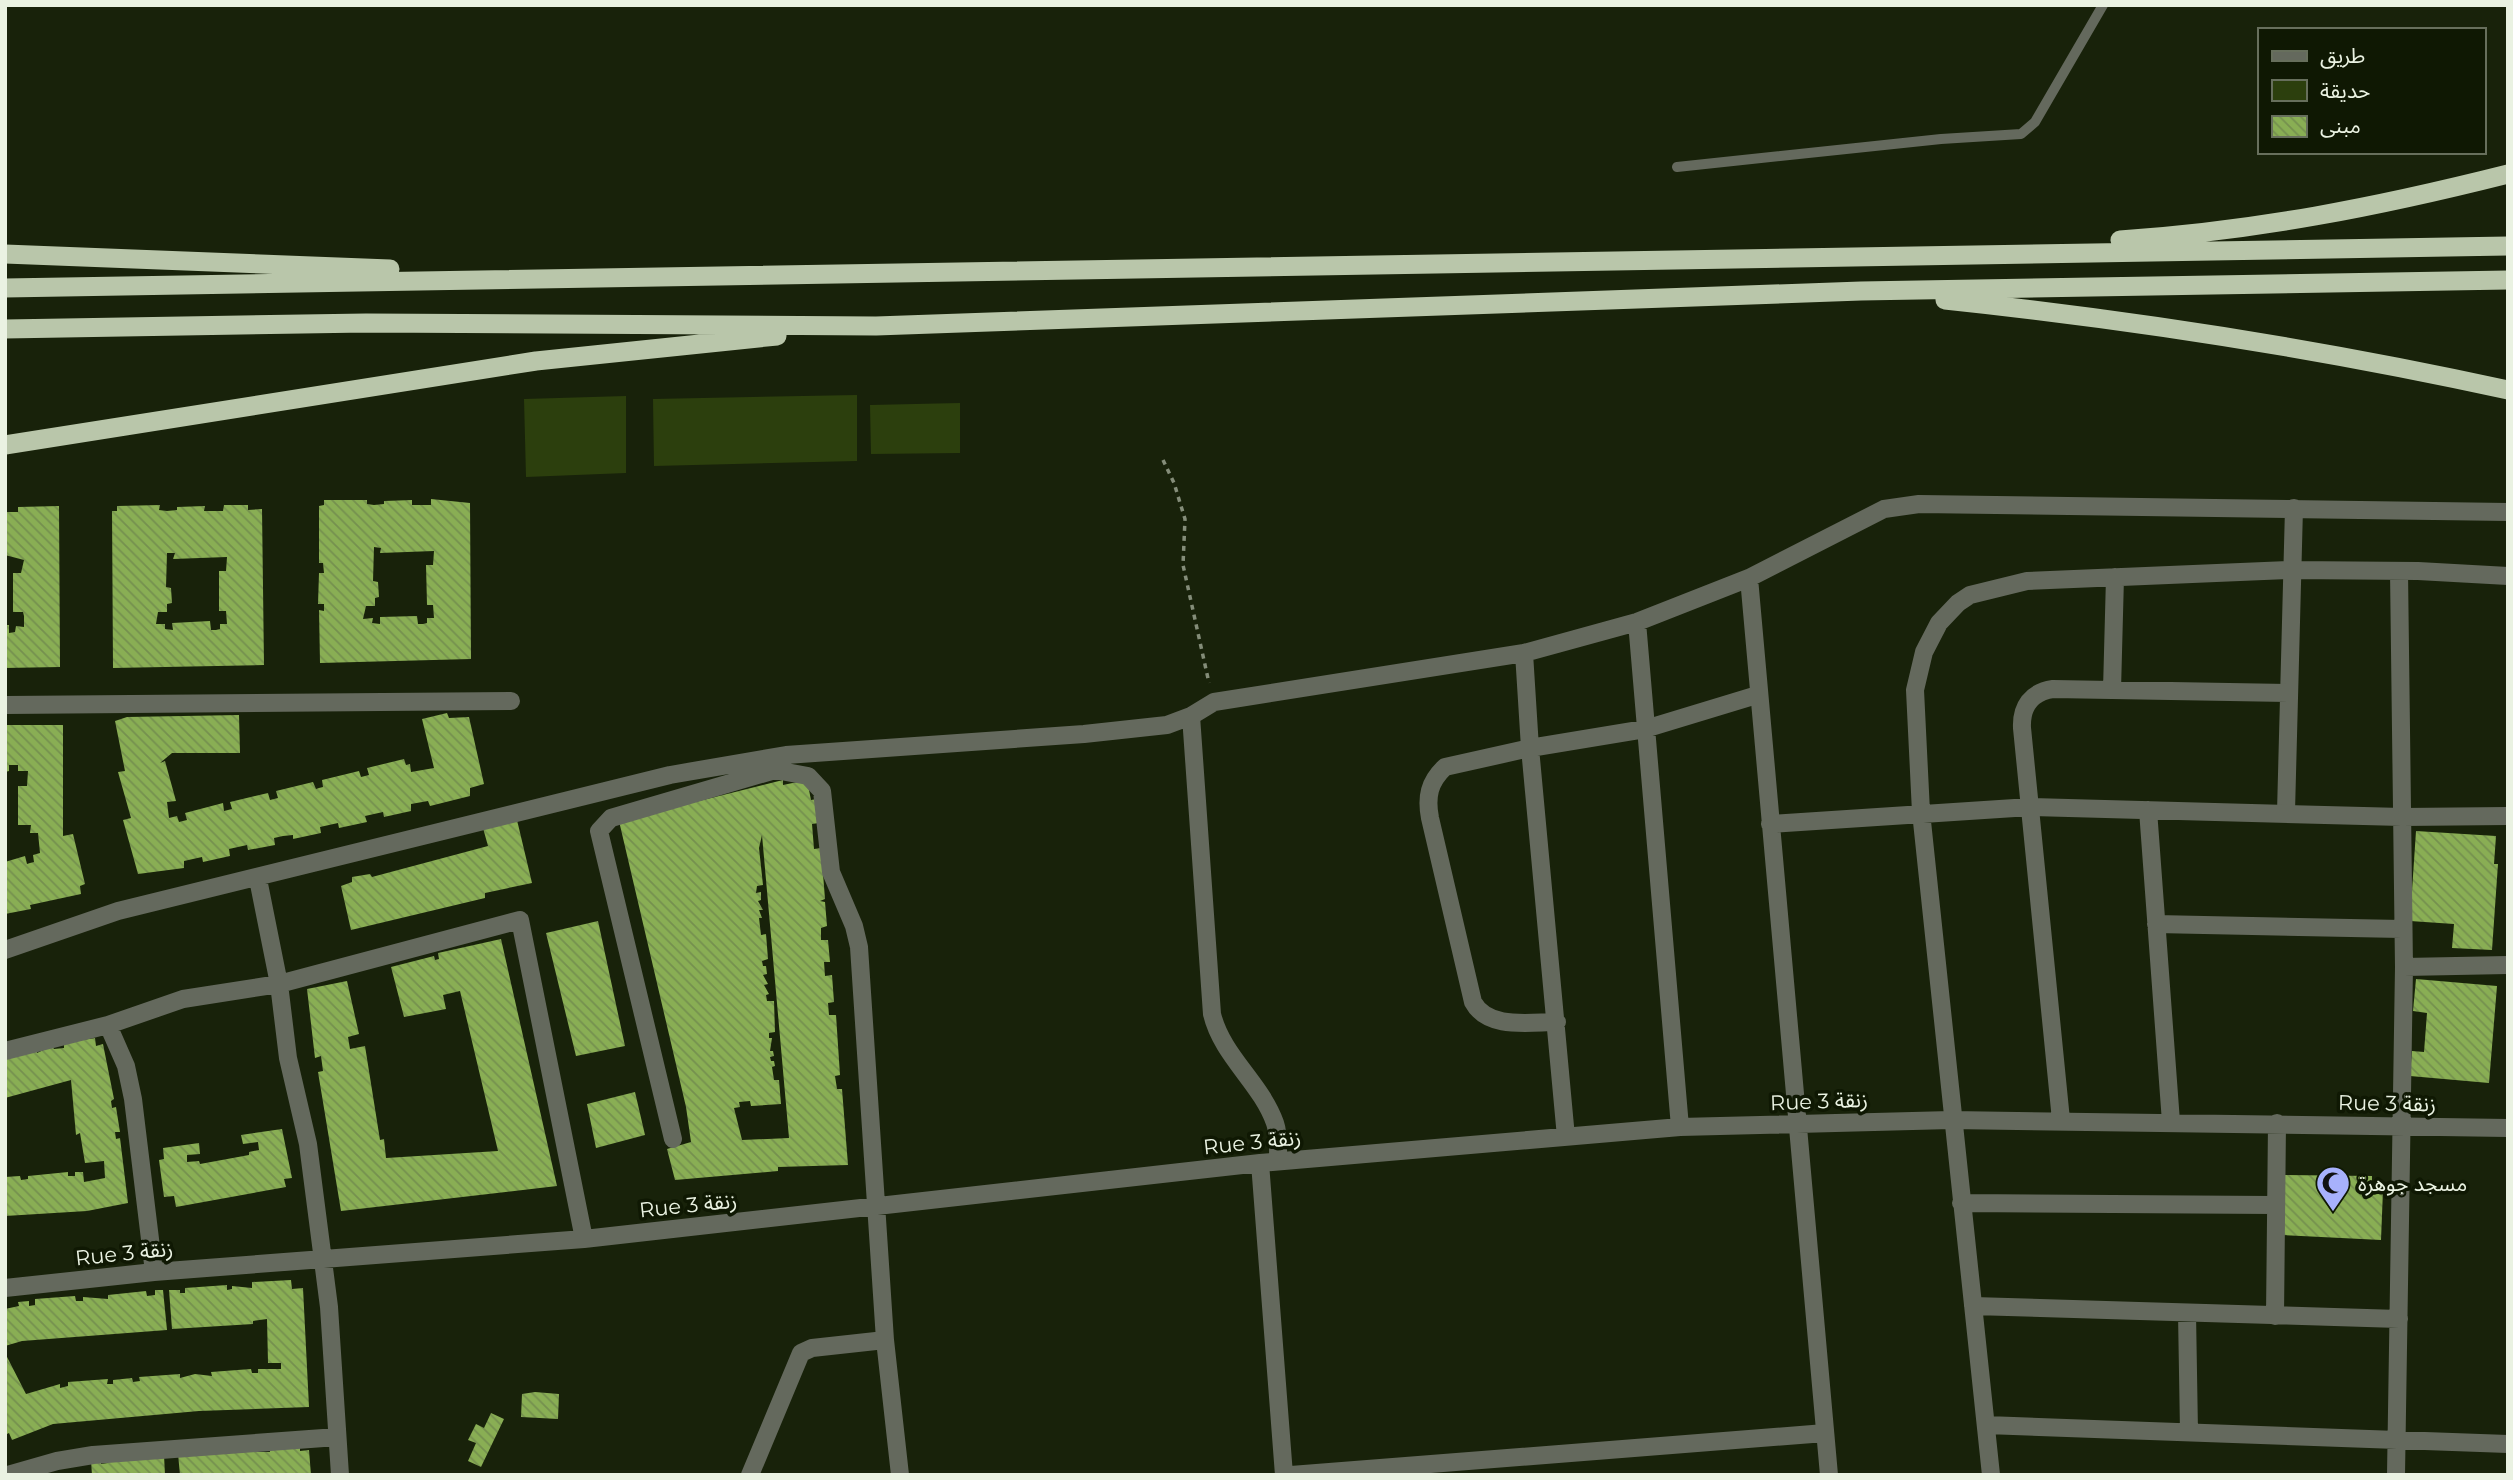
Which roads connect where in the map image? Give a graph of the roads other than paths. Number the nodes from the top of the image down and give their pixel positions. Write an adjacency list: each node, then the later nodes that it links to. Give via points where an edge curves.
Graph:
1 (2103, 5): 2 (lane, via 2035,122 2021,134 1931,139)
2 (1677, 167)
3 (2508, 174): 6 (highway, via 2316,218 2194,235)
4 (2508, 246): 6 (highway)
5 (5, 254): 7 (highway, via 354,268)
6 (1868, 256): 7 (highway)
7 (734, 275): 9 (highway)
8 (2508, 280): 10 (highway)
9 (5, 288)
10 (1861, 291): 11 (highway); 13 (highway, via 2244,337)
11 (876, 326): 12 (highway, via 366,323); 14 (highway, via 536,361)
12 (5, 329)
13 (2508, 390)
14 (5, 445)
15 (2294, 508): 16 (street); 17 (street); 21 (street, via 1907,506 1884,509 1852,523)
16 (2508, 512)
17 (2290, 570): 18 (street); 20 (street); 25 (street)
18 (2399, 571): 19 (street); 37 (street)
19 (2508, 576)
20 (2115, 577): 24 (street); 34 (street, via 2027,581 1983,589 1958,603 1940,623 1924,652 1915,690)
21 (1749, 578): 22 (street); 26 (street)
22 (1637, 622): 23 (street); 30 (street)
23 (1524, 653): 29 (street, via 1214,702); 31 (street)
24 (2112, 690): 25 (street); 32 (street, via 2044,690 2027,704 2022,720)
25 (2289, 693): 35 (street)
26 (1757, 695): 30 (street); 38 (street)
27 (511, 701): 28 (street)
28 (5, 705)
29 (1191, 716): 39 (street, via 1167,725 1084,734 773,757 643,782); 59 (street, via 1212,1014 1216,1031 1276,1125)
30 (1645, 729): 31 (street); 55 (street)
31 (1530, 748): 46 (street); 46 (street, via 1445,767 1430,785 1427,801 1478,1012 1503,1021)
32 (2030, 807): 33 (street); 34 (street); 50 (street)
33 (2148, 810): 35 (street); 40 (street)
34 (1920, 812): 38 (street); 49 (street)
35 (2286, 812): 37 (street)
36 (2508, 816): 37 (street)
37 (2402, 817): 41 (street)
38 (1770, 824): 53 (street)
39 (258, 879): 42 (street, via 118,911); 45 (street)
40 (2157, 924): 41 (street); 51 (street)
41 (2402, 929): 44 (street)
42 (5, 950)
43 (2508, 965): 44 (street)
44 (2404, 967): 54 (street)
45 (279, 984): 47 (street, via 183,999); 64 (street, via 520,920); 65 (street)
46 (1558, 1022): 57 (street)
47 (108, 1025): 48 (street); 66 (street, via 126,1066 133,1099)
48 (5, 1051)
49 (1951, 1119): 50 (street, Rue 3 زنقة); 53 (street, Rue 3 زنقة); 61 (street)
50 (2060, 1120): 51 (street, Rue 3 زنقة)
51 (2171, 1122): 52 (street, Rue 3 زنقة)
52 (2277, 1123): 54 (street, Rue 3 زنقة); 62 (street)
53 (1798, 1125): 55 (street, Rue 3 زنقة); 75 (street)
54 (2400, 1126): 56 (street, Rue 3 زنقة); 71 (street)
55 (1680, 1127): 57 (street, Rue 3 زنقة)
56 (2508, 1128)
57 (1566, 1137): 59 (street, Rue 3 زنقة)
58 (673, 1139): 63 (street, via 599,831 611,818 775,770 808,776 822,790 831,872 859,947)
59 (1278, 1161): 60 (street, Rue 3 زنقة)
60 (1260, 1163): 63 (street, Rue 3 زنقة); 84 (street)
61 (1961, 1203): 62 (street); 68 (street)
62 (2274, 1205): 70 (street)
63 (878, 1208): 64 (street, Rue 3 زنقة); 72 (street)
64 (584, 1238): 65 (street, Rue 3 زنقة)
65 (323, 1258): 66 (street, Rue 3 زنقة); 76 (street)
66 (154, 1272): 67 (street, Rue 3 زنقة)
67 (5, 1288)
68 (1973, 1306): 69 (street); 73 (street)
69 (2187, 1313): 70 (street); 74 (street)
70 (2275, 1316): 71 (street)
71 (2399, 1319): 77 (street)
72 (885, 1340): 82 (street, via 801,1353); 83 (street)
73 (1986, 1426): 74 (street); 87 (street)
74 (2189, 1432): 77 (street)
75 (1825, 1433): 79 (street); 86 (street)
76 (337, 1437): 80 (street, via 93,1455); 81 (street)
77 (2396, 1439): 78 (street); 88 (street)
78 (2508, 1444)
79 (1415, 1470): 85 (street)
80 (8, 1475)
81 (340, 1475)
82 (750, 1475)
83 (900, 1475)
84 (1284, 1475)
85 (1291, 1475)
86 (1829, 1475)
87 (1991, 1475)
88 (2396, 1475)

